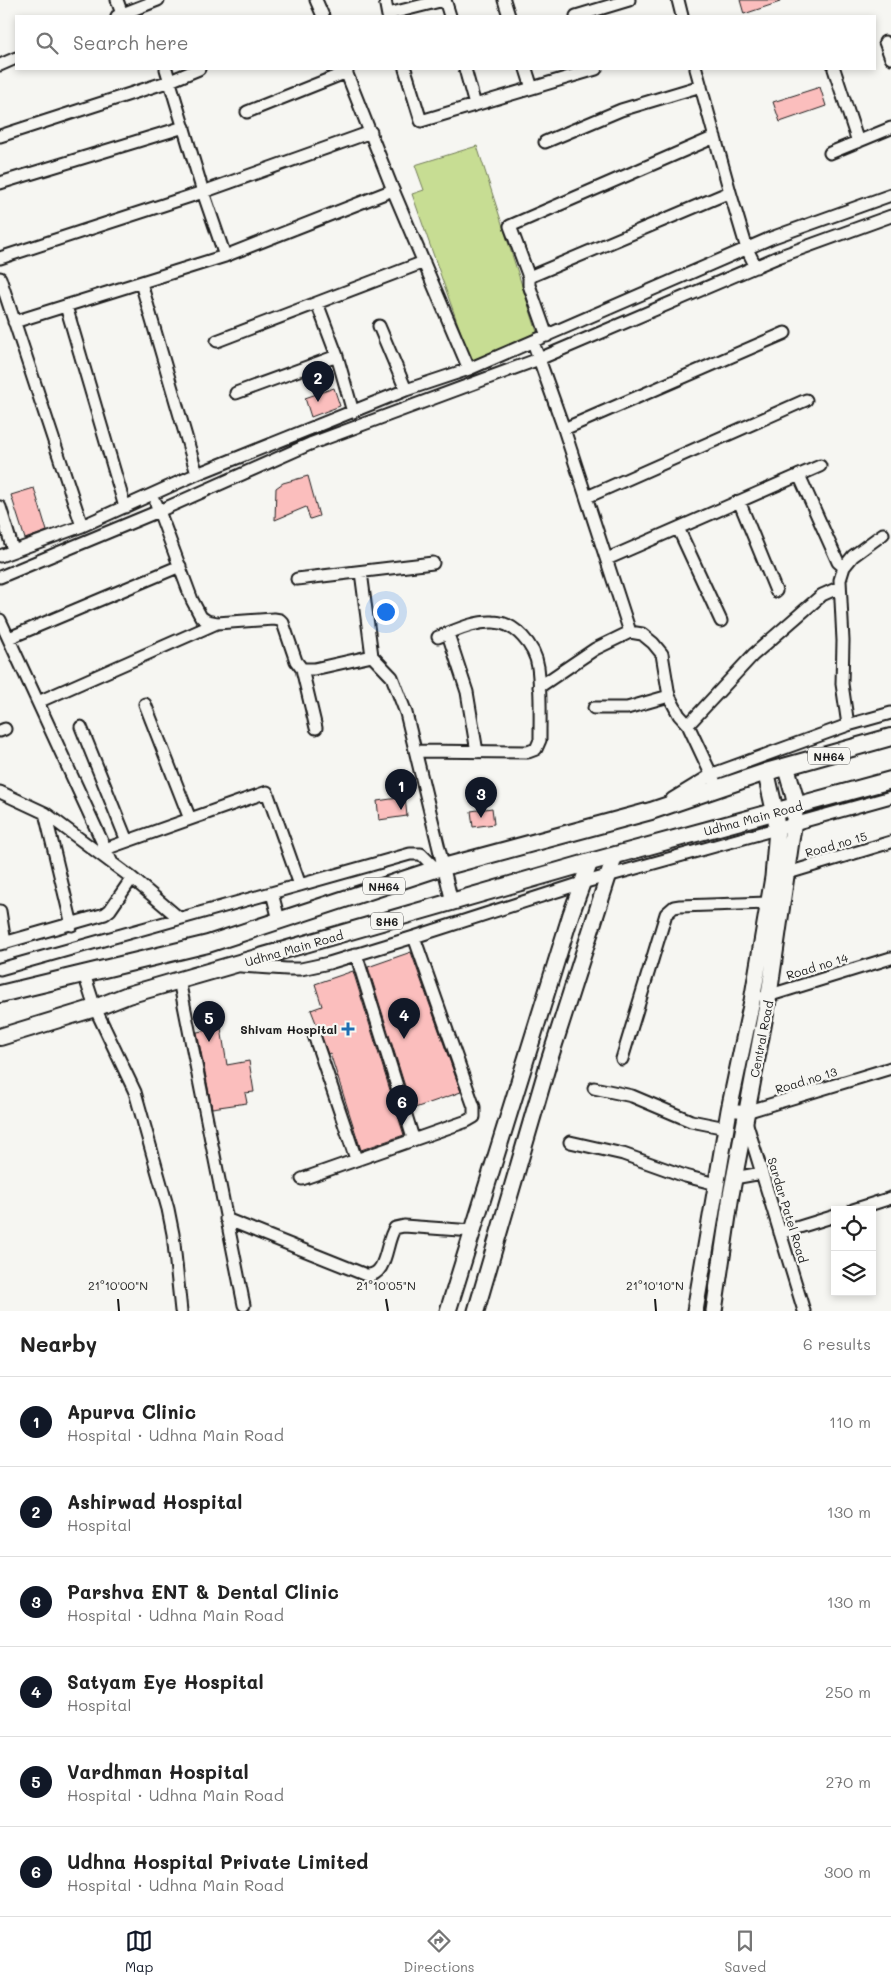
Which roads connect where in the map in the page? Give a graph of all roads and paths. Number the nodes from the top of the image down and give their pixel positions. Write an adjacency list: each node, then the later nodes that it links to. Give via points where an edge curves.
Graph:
1 (117, 0): 10 (street)
2 (158, 0): 9 (street)
3 (316, 0): 12 (street)
4 (385, 0): 13 (street)
5 (444, 0): 13 (street); 14 (street)
6 (504, 0): 15 (street)
7 (628, 0): 16 (street)
8 (678, 0): 17 (street)
9 (146, 5): 10 (street); 11 (street)
10 (120, 15)
11 (150, 15)
12 (323, 15)
13 (388, 15)
14 (450, 15)
15 (509, 15)
16 (579, 15)
17 (682, 15)
18 (885, 42): 20 (street)
19 (15, 58): 21 (street)
20 (891, 58)
21 (0, 65)
22 (166, 70): 31 (street)
23 (197, 70): 31 (street)
24 (346, 70): 35 (street); 38 (street)
25 (405, 70): 34 (street, via 421,121)
26 (464, 70): 34 (street)
27 (526, 70): 33 (street)
28 (593, 70): 33 (street)
29 (696, 70): 32 (street)
30 (834, 70): 42 (street)
31 (170, 81): 36 (street); 39 (street)
32 (701, 86): 40 (street); 41 (street, via 621,110)
33 (532, 88): 34 (street)
34 (475, 106)
35 (247, 112)
36 (184, 127): 44 (street); 46 (street)
37 (891, 128): 42 (street)
38 (371, 132): 45 (street); 46 (street)
39 (0, 136)
40 (715, 137): 47 (street); 55 (street, via 510,226)
41 (545, 142)
42 (858, 142): 43 (street)
43 (830, 153)
44 (0, 183)
45 (394, 190): 51 (street); 53 (street)
46 (203, 192): 51 (street); 52 (street)
47 (730, 192): 50 (street); 55 (street)
48 (891, 195): 50 (street)
49 (891, 216): 54 (street)
50 (747, 249): 54 (street); 63 (street)
51 (224, 256): 57 (street)
52 (0, 258)
53 (424, 262): 58 (street); 68 (street)
54 (756, 267): 67 (street)
55 (529, 277): 63 (street)
56 (0, 278): 60 (street)
57 (141, 283): 59 (street); 75 (street)
58 (317, 303): 64 (street); 66 (street)
59 (66, 306): 60 (street); 80 (street)
60 (14, 322): 83 (street)
61 (379, 326): 69 (street)
62 (785, 333): 73 (street)
63 (547, 336): 65 (street)
64 (217, 341)
65 (533, 342): 67 (street); 68 (street)
66 (337, 356): 70 (street); 72 (street)
67 (539, 359): 73 (street); 82 (street, via 310,444)
68 (468, 369): 69 (street)
69 (406, 390): 72 (street)
70 (236, 393)
71 (806, 400): 78 (street)
72 (353, 412): 75 (street)
73 (564, 429): 78 (street)
74 (820, 466): 76 (street)
75 (197, 474): 77 (street)
76 (799, 475): 79 (street); 91 (street, via 838,562)
77 (153, 495): 80 (street); 82 (street)
78 (586, 497): 88 (street)
79 (739, 501): 84 (street); 96 (street)
80 (125, 506): 83 (street)
81 (0, 507): 86 (street)
82 (159, 511): 90 (street); 93 (street)
83 (82, 526): 86 (street)
84 (678, 528): 88 (street); 98 (street)
85 (883, 534): 91 (street, via 853,556)
86 (14, 550): 87 (street)
87 (0, 556)
88 (607, 559): 100 (street)
89 (434, 563): 92 (street)
90 (180, 566): 99 (street, via 201,617); 101 (street)
91 (844, 567): 95 (street)
92 (361, 572): 94 (street); 102 (street)
93 (0, 577)
94 (297, 579)
95 (840, 587): 110 (street, via 822,595 753,655); 111 (street, via 842,684)
96 (776, 591)
97 (0, 620): 101 (street)
98 (721, 621)
99 (218, 623): 103 (street, via 280,620); 106 (street)
100 (630, 632): 104 (street, via 595,649); 105 (street, via 642,634 662,654)
101 (9, 638): 106 (street)
102 (372, 656): 103 (street); 115 (street, via 392,677)
103 (302, 669): 113 (street)
104 (539, 687): 116 (street, via 540,740 536,749 516,753); 116 (street, via 538,665 525,638 507,625 493,622 473,624 443,636 467,692)
105 (669, 696): 108 (street, via 627,708); 110 (street)
106 (38, 702): 130 (street)
107 (145, 704): 126 (street)
108 (594, 708)
109 (891, 713): 111 (street)
110 (688, 725): 120 (street)
111 (848, 725): 120 (street)
112 (81, 727): 128 (street)
113 (316, 728)
114 (891, 737): 117 (highway, NH64)
115 (416, 752): 116 (street); 134 (street)
116 (477, 752)
117 (786, 767): 118 (highway, NH64); 125 (highway, Central Road, via 794,794)
118 (766, 772): 120 (highway, NH64); 123 (highway)
119 (891, 780): 125 (highway, Udhna Main Road)
120 (716, 781): 134 (highway, NH64, via 651,811)
121 (0, 792): 124 (street)
122 (891, 797): 125 (street)
123 (775, 812): 125 (highway, Udhna Main Road); 127 (main road, Central Road); 131 (highway, Udhna Main Road / SH6)
124 (45, 813): 133 (street); 146 (street)
125 (795, 815): 127 (street); 135 (main road, Central Road)
126 (190, 819): 128 (street); 139 (street, via 267,792)
127 (777, 829): 136 (street); 142 (main road, Central Road)
128 (127, 841): 130 (street)
129 (891, 842): 135 (street, Road no 15)
130 (105, 849): 133 (street)
131 (614, 855): 132 (highway, Udhna Main Road / SH6); 136 (main road)
132 (590, 862): 138 (main road); 141 (highway, Udhna Main Road / SH6)
133 (112, 863): 137 (street)
134 (440, 868): 139 (street, via 421,854 410,854); 141 (street); 145 (highway, NH64)
135 (788, 873): 156 (main road, Central Road)
136 (607, 876): 138 (street); 183 (main road)
137 (132, 878): 144 (street); 146 (street, via 105,914)
138 (582, 883): 147 (street); 178 (main road)
139 (300, 885): 140 (street)
140 (272, 893): 144 (street); 145 (street)
141 (452, 902): 151 (highway, Udhna Main Road / SH6)
142 (768, 903): 157 (main road, Central Road); 161 (street, via 680,906 666,914)
143 (0, 911): 148 (street)
144 (179, 918): 152 (street)
145 (279, 920): 153 (highway, NH64, via 208,944)
146 (72, 924): 148 (street)
147 (414, 937): 149 (street); 167 (street, via 475,1112 472,1119)
148 (3, 943)
149 (356, 954): 151 (street, via 301,968); 167 (street)
150 (891, 958): 156 (street, Road no 14)
151 (234, 966): 154 (highway, Udhna Main Road / SH6)
152 (0, 969)
153 (84, 974): 155 (highway, NH64); 158 (street)
154 (179, 980): 158 (highway, Udhna Main Road / SH6); 177 (street)
155 (0, 994)
156 (769, 995): 157 (street, Road no 14); 165 (main road, Central Road)
157 (752, 1001): 164 (main road, Central Road)
158 (95, 1008): 160 (highway, Udhna Main Road / SH6); 181 (street, via 135,1092 168,1209)
159 (314, 1035): 169 (street)
160 (0, 1036)
161 (622, 1059)
162 (891, 1068): 165 (street, Road no 13)
163 (594, 1088): 166 (street, via 632,1096 690,1120)
164 (729, 1110): 165 (street, Road no 13); 166 (main road, Central Road)
165 (746, 1115): 170 (street, Sardar Patel Road); 171 (main road, Central Road)
166 (726, 1128): 173 (main road, Central Road)
167 (413, 1138): 169 (street)
168 (570, 1142): 173 (street, via 623,1154)
169 (356, 1160): 172 (street)
170 (762, 1173): 171 (street); 179 (street, Sardar Patel Road)
171 (734, 1178): 185 (main road, Central Road)
172 (302, 1179)
173 (716, 1184): 184 (main road, Central Road)
174 (891, 1198): 175 (street)
175 (866, 1206)
176 (831, 1217): 179 (street)
177 (226, 1220): 178 (street, via 366,1275 380,1269 395,1228); 180 (street)
178 (473, 1232): 182 (main road)
179 (780, 1233): 186 (street, Sardar Patel Road)
180 (244, 1305)
181 (181, 1311)
182 (448, 1311)
183 (476, 1311)
184 (695, 1311)
185 (714, 1311)
186 (804, 1311)

